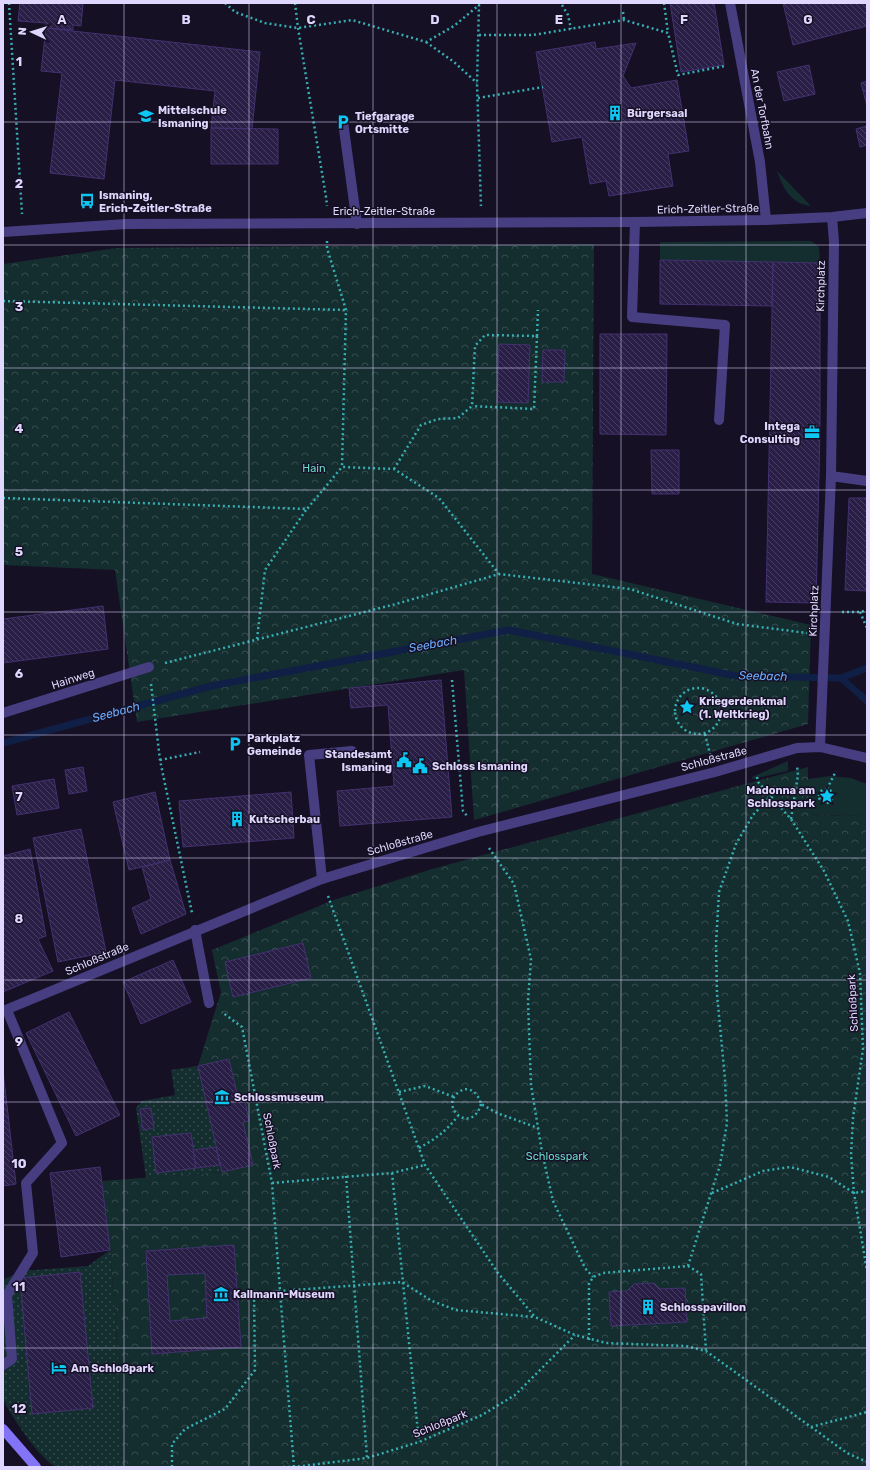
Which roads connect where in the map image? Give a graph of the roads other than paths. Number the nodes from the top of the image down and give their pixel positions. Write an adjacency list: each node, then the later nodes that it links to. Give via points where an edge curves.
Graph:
1 (730, 3): 5 (street, An der Torfbahn, via 760,162)
2 (343, 122): 7 (street)
3 (867, 213): 4 (street, Erich-Zeitler-Straße)
4 (832, 217): 5 (street, Erich-Zeitler-Straße); 10 (street, Kirchplatz, via 834,242)
5 (766, 220): 6 (street, Erich-Zeitler-Straße)
6 (635, 222): 7 (street, Erich-Zeitler-Straße); 9 (street, via 632,317 725,325)
7 (358, 224): 8 (street, Erich-Zeitler-Straße, via 126,224)
8 (3, 232)
9 (719, 420)
10 (831, 476): 11 (street); 14 (street, Kirchplatz)
11 (867, 481)
12 (149, 667): 13 (street, Hainweg)
13 (3, 713)
14 (820, 747): 16 (street, Schloßstraße); 17 (street, Schloßstraße, via 797,748 715,772 478,832)
15 (352, 751): 17 (street, via 309,755)
16 (867, 758)
17 (322, 879): 18 (street, Schloßstraße)
18 (196, 930): 19 (street); 20 (street, Schloßstraße)
19 (209, 1002)
20 (5, 1010): 21 (street, via 62,1143 26,1183 33,1253 7,1295 12,1359)
21 (3, 1365)
22 (3, 1429): 23 (main road)
23 (36, 1467)

